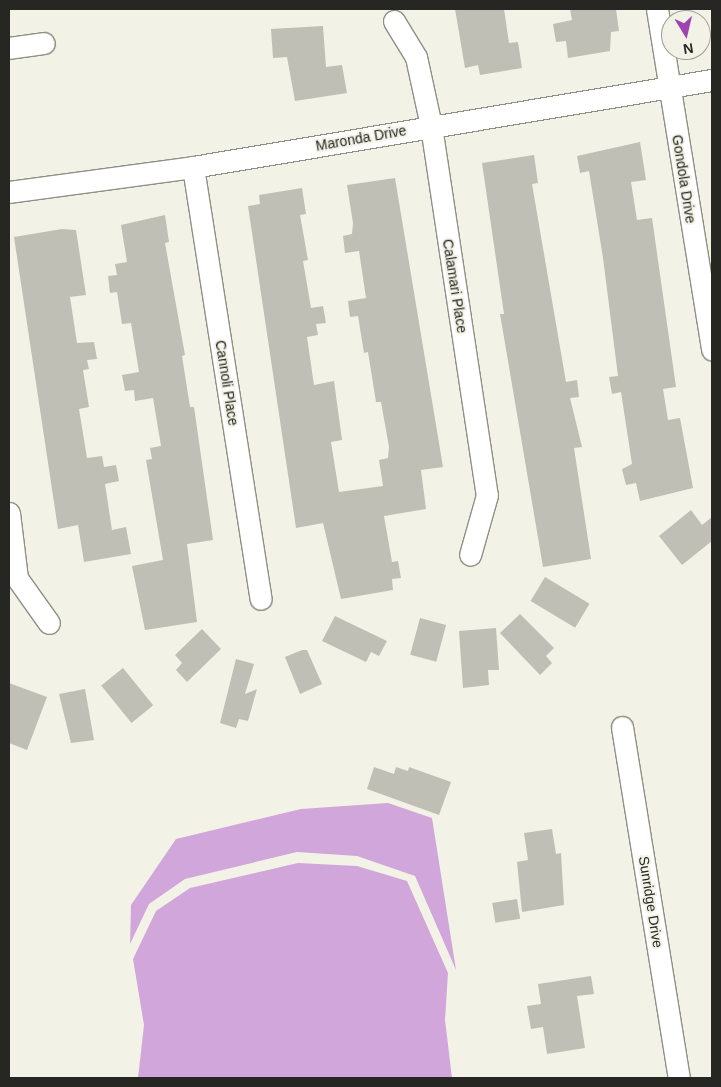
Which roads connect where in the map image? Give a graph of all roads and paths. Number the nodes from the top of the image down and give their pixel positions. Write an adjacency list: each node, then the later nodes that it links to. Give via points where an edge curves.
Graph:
1 (657, 9): 6 (street, Gondola Drive)
2 (394, 21): 7 (street, Calamari Place, via 416,57)
3 (44, 43): 4 (street)
4 (9, 48)
5 (712, 80): 6 (street, Maronda Drive)
6 (668, 86): 7 (street, Maronda Drive); 10 (street, Gondola Drive)
7 (431, 126): 8 (street, Maronda Drive); 12 (street, Calamari Place, via 487,495)
8 (193, 167): 9 (street, Maronda Drive); 13 (street, Cannoli Place)
9 (9, 192)
10 (712, 350)
11 (9, 514): 14 (street, via 17,578)
12 (470, 555)
13 (261, 599)
14 (50, 623)
15 (622, 727): 16 (street, Sunridge Drive)
16 (679, 1078)

